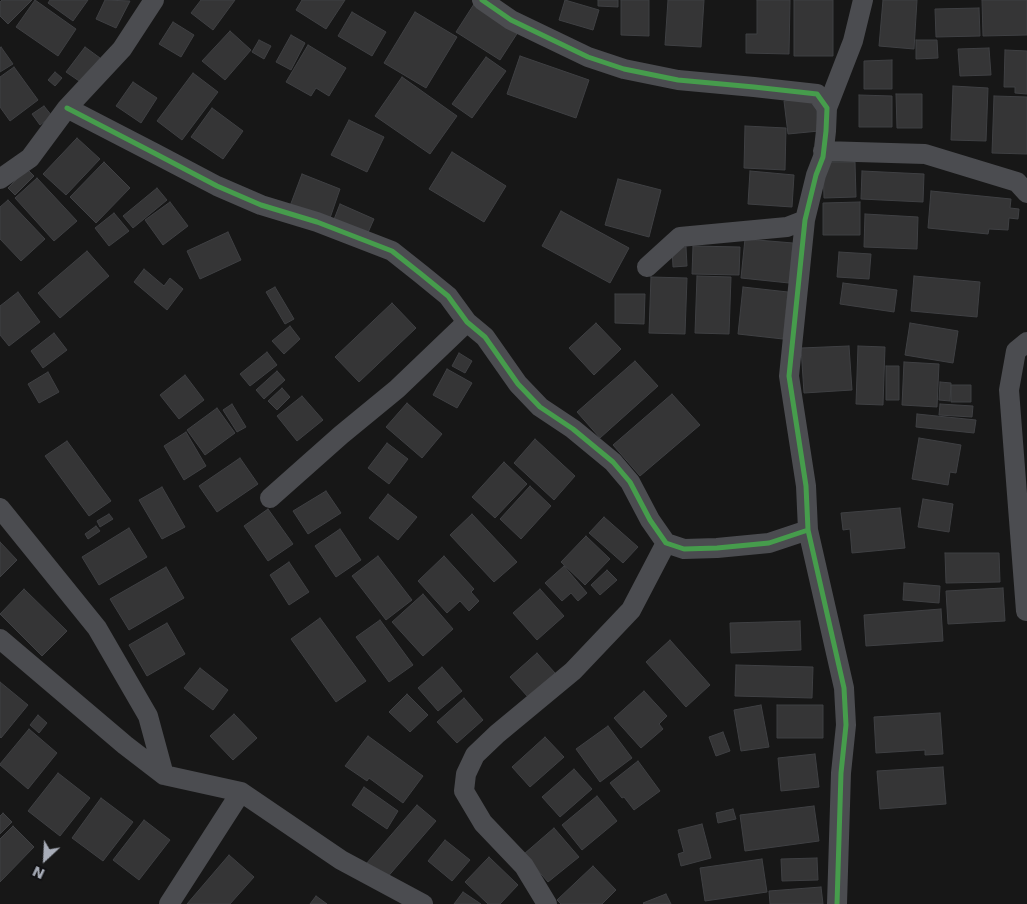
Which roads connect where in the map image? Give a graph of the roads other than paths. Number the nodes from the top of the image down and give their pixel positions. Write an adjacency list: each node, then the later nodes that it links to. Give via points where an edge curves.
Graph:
1 (154, 0): 4 (street, via 122,49)
2 (482, 0): 5 (street, via 511,20 588,57 624,69 678,80 817,94)
3 (863, 0): 5 (street, via 853,41)
4 (67, 108): 7 (street, via 30,158); 11 (street, via 217,186 392,251 448,296)
5 (827, 108): 6 (street)
6 (823, 151): 8 (street, via 925,154 1017,182); 9 (street)
7 (0, 179)
8 (1027, 192)
9 (805, 220): 10 (street, via 787,227 680,238); 15 (street, via 789,376 806,486)
10 (648, 267)
11 (466, 322): 13 (street, via 397,389); 16 (street, via 485,337 518,384 540,407 613,462 630,482)
12 (1027, 342): 17 (street, via 1016,351 1009,390)
13 (270, 498)
14 (0, 508): 19 (street, via 97,628 148,716)
15 (808, 530): 16 (street, via 769,543 716,548 684,549); 24 (street, via 844,688 846,725 841,774)
16 (666, 543): 23 (street, via 631,610 573,671 474,755 466,774 464,791 483,823 524,866)
17 (1026, 611)
18 (0, 639): 19 (street)
19 (164, 775): 20 (street)
20 (241, 792): 21 (street); 22 (street, via 341,860)
21 (169, 904)
22 (423, 904)
23 (547, 904)
24 (837, 904)

